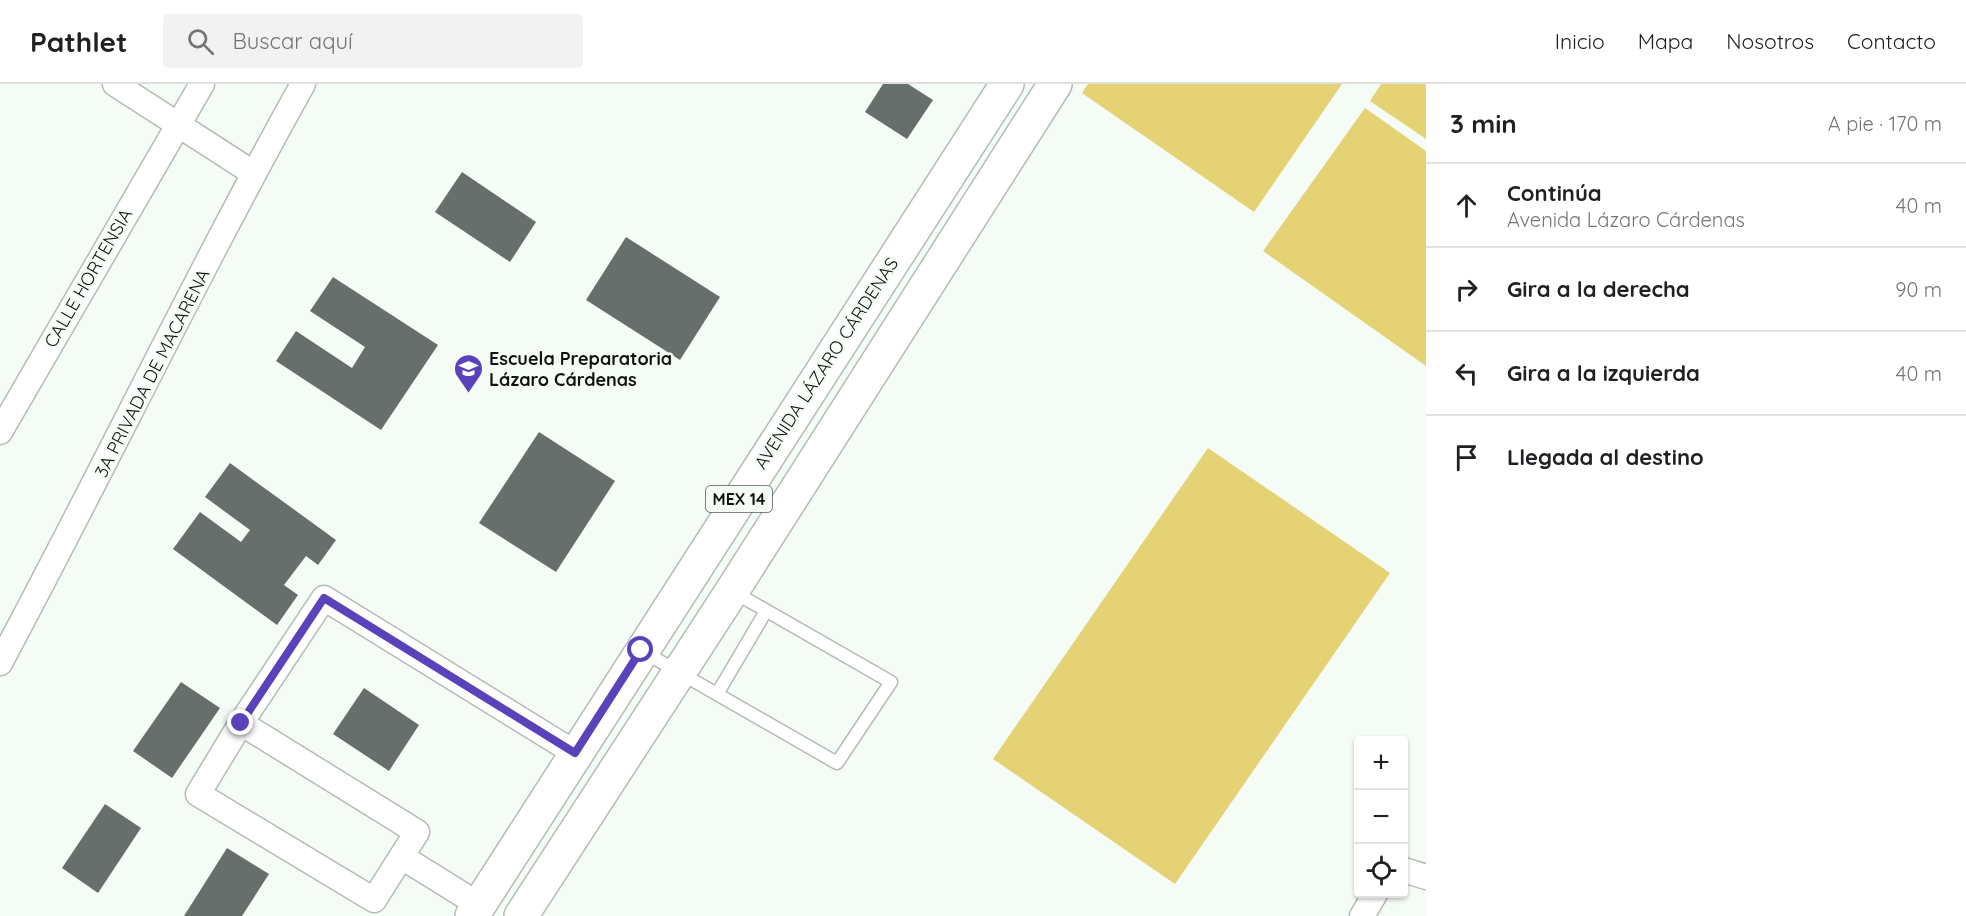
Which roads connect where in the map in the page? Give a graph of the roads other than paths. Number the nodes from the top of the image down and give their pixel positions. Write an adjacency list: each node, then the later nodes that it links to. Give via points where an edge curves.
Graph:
1 (116, 84): 6 (street)
2 (202, 84): 6 (street, CALLE HORTENSIA)
3 (303, 84): 7 (street, 3A PRIVADA DE MACARENA)
4 (1007, 84): 11 (main road, AVENIDA LÁZARO CÁRDENAS / MEX 14)
5 (1055, 84): 9 (main road, MEX 14)
6 (177, 124): 7 (street); 8 (street, CALLE HORTENSIA)
7 (254, 173): 12 (street, 3A PRIVADA DE MACARENA)
8 (0, 432)
9 (732, 591): 10 (lane); 13 (main road, MEX 14)
10 (766, 611): 14 (lane); 14 (lane, via 891,682 837,763)
11 (641, 650): 13 (lane); 16 (main road, AVENIDA LÁZARO CÁRDENAS / MEX 14)
12 (0, 663)
13 (679, 673): 14 (lane); 20 (main road, MEX 14)
14 (717, 694)
15 (241, 723): 16 (street, via 324,598); 17 (street, via 417,832); 17 (street, via 198,794 374,900)
16 (575, 753): 19 (main road, AVENIDA LÁZARO CÁRDENAS / MEX 14)
17 (402, 857): 19 (street)
18 (1373, 898): 21 (street)
19 (475, 911)
20 (521, 916)
21 (1362, 916)

